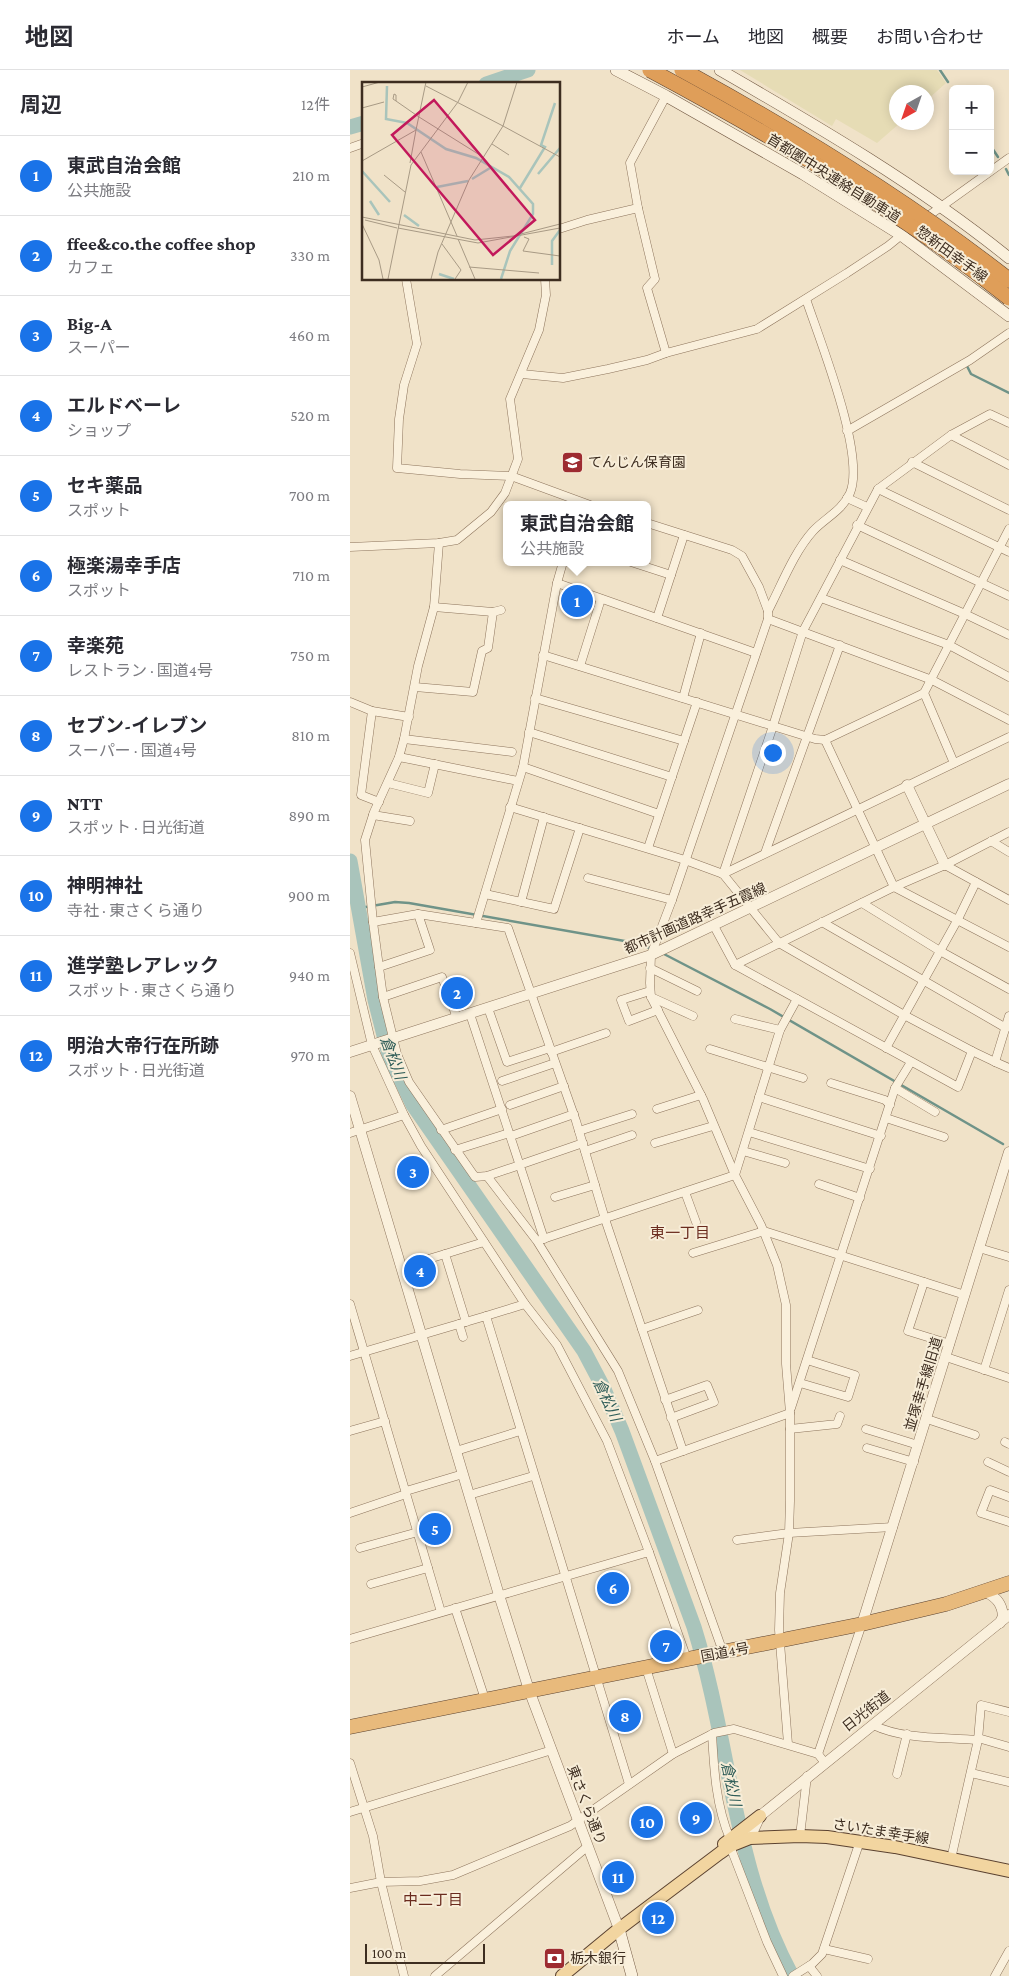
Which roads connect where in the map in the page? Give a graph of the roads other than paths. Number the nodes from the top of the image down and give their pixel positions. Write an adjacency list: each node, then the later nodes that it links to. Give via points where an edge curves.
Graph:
1 (616, 70): 5 (main road, 惣新田幸手線)
2 (650, 70): 15 (highway, 首都圏中央連絡自動車道, bridge, via 893,213)
3 (682, 70): 5 (street); 14 (highway, 首都圏中央連絡自動車道, bridge, via 823,151 895,197)
4 (720, 70): 7 (main road, via 870,160)
5 (666, 96): 8 (street, via 630,163); 10 (main road, 惣新田幸手線, via 803,174)
6 (1009, 158): 7 (street)
7 (940, 207): 10 (street); 11 (main road)
8 (638, 208): 9 (street); 19 (street, via 655,279 647,288)
9 (560, 229)
10 (901, 235): 16 (street); 17 (main road, 惣新田幸手線)
11 (1009, 258)
12 (406, 280): 26 (street, via 417,344 404,385 398,419 397,468)
13 (545, 280): 20 (street, via 540,330)
14 (1009, 280)
15 (1009, 298)
16 (806, 299): 19 (street, via 756,329); 22 (street, via 842,406)
17 (1009, 316)
18 (1009, 333): 22 (street, via 970,360)
19 (666, 352): 20 (street, via 647,360 563,378)
20 (522, 374): 26 (street, via 510,399 518,459)
21 (1009, 423): 23 (street, via 990,414)
22 (847, 431): 28 (street, via 854,477)
23 (951, 434): 24 (street); 25 (street)
24 (912, 462): 27 (street); 31 (street)
25 (1009, 465)
26 (511, 476): 29 (street); 36 (street, via 505,493 491,512 457,540)
27 (878, 489): 30 (street); 38 (street)
28 (847, 498): 30 (street); 51 (street, via 841,508 813,532 793,562)
29 (574, 501)
30 (867, 508): 33 (street)
31 (1009, 510)
32 (651, 524): 35 (street)
33 (857, 525): 40 (street); 45 (street)
34 (1009, 529): 38 (street)
35 (684, 535): 43 (street); 51 (street, via 742,556 759,587)
36 (439, 543): 37 (street); 49 (street)
37 (350, 546)
38 (999, 548): 39 (street); 45 (street)
39 (1009, 552)
40 (840, 560): 47 (street); 50 (street)
41 (562, 566): 44 (street)
42 (644, 566): 43 (street)
43 (672, 575): 52 (street)
44 (557, 583): 48 (street); 59 (street)
45 (981, 583): 46 (street); 50 (street)
46 (1009, 596)
47 (821, 598): 53 (street); 56 (street)
48 (601, 599): 52 (street); 60 (street)
49 (434, 607): 63 (street); 63 (street, via 497,611 488,648 482,651 473,692)
50 (965, 614): 55 (street); 56 (street)
51 (768, 615): 53 (street); 58 (street)
52 (657, 618): 54 (street)
53 (803, 631): 57 (street); 73 (street)
54 (701, 633): 58 (street); 66 (street)
55 (1009, 636)
56 (949, 645): 61 (street); 62 (street)
57 (840, 646): 62 (street); 75 (street)
58 (756, 653): 70 (street)
59 (544, 655): 60 (street); 65 (street)
60 (580, 666): 66 (street)
61 (1009, 677)
62 (932, 680): 64 (street); 72 (street)
63 (415, 687): 71 (street)
64 (924, 693): 78 (street); 82 (street)
65 (536, 698): 74 (street); 79 (street)
66 (683, 698): 68 (street)
67 (350, 702): 69 (street)
68 (697, 702): 70 (street); 79 (street)
69 (372, 711): 71 (street); 90 (street, via 362,795)
70 (735, 714): 73 (street); 105 (street)
71 (410, 717): 77 (street)
72 (1009, 720)
73 (773, 726): 75 (street); 107 (street)
74 (529, 732): 84 (street); 85 (street)
75 (808, 737): 78 (street); 104 (street)
76 (1009, 737): 82 (street)
77 (404, 739): 80 (street); 81 (street)
78 (825, 740): 92 (street)
79 (684, 741): 85 (street)
80 (512, 752)
81 (399, 757): 83 (street); 87 (street)
82 (954, 763): 89 (street)
83 (435, 764): 86 (street); 87 (street, via 428,793)
84 (522, 767): 86 (street); 93 (street)
85 (672, 777): 93 (street)
86 (518, 781): 91 (street)
87 (388, 782): 90 (street)
88 (1009, 784): 97 (street, 都市計画道路幸手五霞線)
89 (907, 785): 92 (street); 97 (street)
90 (379, 802): 94 (street)
91 (510, 807): 95 (street); 111 (street)
92 (858, 809): 102 (street); 104 (street)
93 (659, 814): 101 (street)
94 (373, 815): 96 (street); 119 (street, via 365,840)
95 (544, 817): 98 (street); 114 (street)
96 (410, 821)
97 (925, 824): 102 (street, 都市計画道路幸手五霞線); 106 (street)
98 (580, 828): 101 (street); 114 (street, via 554,909)
99 (1009, 832): 100 (street)
100 (991, 841): 103 (street); 106 (street)
101 (648, 848): 105 (street)
102 (876, 848): 110 (street); 116 (street, 都市計画道路幸手五霞線)
103 (1009, 852)
104 (765, 853): 107 (street)
105 (685, 860): 107 (street); 112 (street)
106 (945, 865): 109 (street); 110 (street)
107 (722, 874): 116 (street)
108 (588, 878): 112 (street)
109 (976, 882): 113 (street); 118 (street)
110 (894, 887): 115 (street); 118 (street)
111 (485, 894): 114 (street); 121 (street)
112 (672, 900): 127 (street)
113 (1009, 900)
114 (521, 902)
115 (862, 902): 120 (street); 125 (street)
116 (750, 908): 122 (street, 都市計画道路幸手五霞線); 123 (street)
117 (418, 914): 119 (street); 121 (street); 129 (street, via 430,950)
118 (958, 919): 124 (street); 125 (street)
119 (373, 922): 129 (street)
120 (822, 922): 123 (street); 131 (street)
121 (476, 923): 135 (street, via 508,928)
122 (714, 926): 127 (street, 都市計画道路幸手五霞線); 128 (street)
123 (779, 943): 128 (street); 141 (street)
124 (1009, 947)
125 (940, 951): 131 (street); 132 (street)
126 (350, 954): 150 (street)
127 (651, 955): 130 (street); 135 (street, 都市計画道路幸手五霞線)
128 (735, 965): 137 (street)
129 (379, 968): 136 (street)
130 (650, 968): 133 (street); 134 (street)
131 (923, 982): 141 (street); 146 (street)
132 (1009, 989)
133 (697, 991)
134 (651, 994): 139 (street); 139 (street, via 622,1000 629,1021); 142 (street)
135 (530, 995): 138 (street, 都市計画道路幸手五霞線); 153 (street)
136 (383, 997): 144 (street, via 442,978); 149 (street)
137 (797, 999): 147 (street); 151 (street)
138 (488, 1008): 140 (street, 都市計画道路幸手五霞線); 153 (street, via 507,1062)
139 (658, 1010): 166 (street)
140 (470, 1014): 144 (street, 都市計画道路幸手五霞線); 171 (street)
141 (904, 1015): 151 (street); 154 (street)
142 (693, 1016)
143 (1009, 1016): 146 (street)
144 (457, 1018): 149 (street, 都市計画道路幸手五霞線)
145 (734, 1019): 147 (street)
146 (1006, 1028): 157 (street)
147 (780, 1030): 159 (street)
148 (606, 1033): 153 (street)
149 (391, 1039): 150 (street, 都市計画道路幸手五霞線); 179 (street, via 409,1082)
150 (374, 1044): 155 (street, 都市計画道路幸手五霞線); 176 (street)
151 (886, 1048): 156 (street)
152 (710, 1049): 159 (street)
153 (551, 1050): 158 (street)
154 (972, 1051): 156 (street, via 958,1087); 157 (street)
155 (350, 1052)
156 (911, 1062): 165 (street)
157 (995, 1062): 160 (street)
158 (555, 1063): 162 (street); 164 (street)
159 (768, 1068): 161 (street); 168 (street)
160 (1009, 1068)
161 (803, 1078)
162 (502, 1080)
163 (831, 1083): 170 (street, via 885,1100)
164 (564, 1086): 169 (street); 174 (street)
165 (896, 1088): 170 (street); 173 (street)
166 (701, 1095): 172 (street); 178 (street)
167 (350, 1096): 180 (street, 東さくら通り)
168 (759, 1097): 182 (street); 185 (street)
169 (510, 1104)
170 (890, 1105): 177 (street)
171 (502, 1109): 179 (street); 183 (street)
172 (658, 1109)
173 (935, 1112)
174 (574, 1114): 181 (street); 183 (street)
175 (632, 1114): 181 (street)
176 (404, 1115): 180 (street); 206 (street)
177 (886, 1118): 185 (street); 186 (street)
178 (713, 1126): 187 (street); 195 (street)
179 (441, 1130): 189 (street)
180 (355, 1131): 212 (street, 東さくら通り)
181 (579, 1131): 188 (street)
182 (749, 1132): 190 (street); 194 (street)
183 (510, 1134): 189 (street); 193 (street)
184 (632, 1135): 188 (street)
185 (881, 1136): 194 (street)
186 (944, 1137)
187 (655, 1143)
188 (584, 1147): 193 (street); 197 (street)
189 (455, 1150): 196 (street, via 475,1177)
190 (743, 1152): 192 (street); 195 (street)
191 (1009, 1152): 207 (street, 並塚幸手線旧道)
192 (785, 1163)
193 (522, 1164): 196 (street); 205 (street)
194 (870, 1169): 201 (street)
195 (735, 1175): 199 (street); 204 (street)
196 (486, 1176): 205 (street)
197 (595, 1184): 200 (street); 202 (street)
198 (819, 1184): 201 (street)
199 (685, 1192): 202 (street); 203 (street)
200 (555, 1197)
201 (860, 1198): 210 (street)
202 (605, 1219): 205 (street); 221 (street)
203 (696, 1222)
204 (764, 1231): 208 (street); 210 (street); 233 (street, via 777,1265 786,1305)
205 (540, 1240): 247 (street, via 618,1371)
206 (484, 1242): 209 (street); 217 (street)
207 (979, 1248): 211 (street); 215 (street, 並塚幸手線旧道)
208 (693, 1253)
209 (445, 1254): 212 (street); 220 (street)
210 (841, 1256): 213 (street); 228 (street)
211 (1009, 1257)
212 (402, 1267): 222 (street, 東さくら通り)
213 (924, 1282): 215 (street); 224 (street, via 908,1331)
214 (1009, 1290): 229 (street)
215 (965, 1294): 224 (street, 並塚幸手線旧道)
216 (350, 1304): 225 (street)
217 (525, 1304): 219 (street); 263 (street, via 557,1345 607,1441)
218 (698, 1310): 221 (street)
219 (486, 1316): 220 (street); 241 (street)
220 (462, 1323): 222 (street); 223 (street)
221 (642, 1329): 232 (street)
222 (421, 1336): 225 (street); 245 (street, 東さくら通り)
223 (463, 1337)
224 (950, 1344): 227 (street, 並塚幸手線旧道)
225 (364, 1352): 226 (street); 237 (street)
226 (350, 1356)
227 (946, 1357): 229 (street); 236 (street, 並塚幸手線旧道)
228 (807, 1360): 231 (street); 231 (street, via 855,1375 853,1382 848,1398)
229 (984, 1370): 230 (street)
230 (1009, 1378)
231 (800, 1383): 233 (street)
232 (665, 1400): 235 (street); 235 (street, via 707,1385 714,1402)
233 (790, 1412): 238 (street); 246 (street)
234 (840, 1416): 238 (street, via 837,1424)
235 (671, 1418): 246 (street)
236 (927, 1419): 242 (street); 243 (street, 並塚幸手線旧道)
237 (385, 1421): 240 (street); 253 (street)
238 (790, 1429): 260 (street)
239 (866, 1429): 243 (street)
240 (350, 1431)
241 (520, 1431): 245 (street); 252 (street)
242 (974, 1435)
243 (918, 1446): 248 (street, 並塚幸手線旧道)
244 (867, 1448): 248 (street)
245 (456, 1451): 251 (street, 東さくら通り)
246 (683, 1451): 247 (street)
247 (655, 1461): 277 (street)
248 (914, 1462): 258 (street, 並塚幸手線旧道)
249 (988, 1462): 250 (street)
250 (1009, 1472)
251 (463, 1474): 253 (street); 254 (street, 東さくら通り)
252 (533, 1476): 254 (street); 265 (street)
253 (406, 1492): 256 (street); 259 (street)
254 (469, 1495): 269 (street, 東さくら通り)
255 (1009, 1496): 257 (street, via 990,1490 982,1513)
256 (350, 1513)
257 (1009, 1522)
258 (894, 1527): 260 (street); 274 (street, 並塚幸手線旧道)
259 (418, 1532): 262 (street); 264 (street)
260 (789, 1533): 261 (street); 276 (street, via 780,1593)
261 (737, 1540)
262 (360, 1548)
263 (649, 1552): 265 (street); 278 (street)
264 (428, 1568): 267 (street); 271 (street)
265 (565, 1576): 269 (street); 280 (street)
266 (1009, 1583): 268 (highway, 国道4号)
267 (371, 1584)
268 (986, 1592): 273 (street, via 1000,1603 1003,1616); 274 (highway, 国道4号)
269 (499, 1595): 270 (street); 281 (street, 東さくら通り)
270 (455, 1608): 271 (street); 282 (street)
271 (441, 1612): 275 (street)
272 (1009, 1615): 273 (street, 日光街道)
273 (1000, 1623): 284 (street, 日光街道)
274 (862, 1624): 276 (highway, 国道4号); 293 (street)
275 (350, 1639)
276 (779, 1641): 277 (highway, 国道4号); 289 (street)
277 (718, 1653): 278 (highway, 国道4号)
278 (691, 1659): 279 (highway, 国道4号)
279 (646, 1668): 280 (highway, 国道4号); 292 (street)
280 (595, 1677): 281 (highway, 国道4号); 299 (street)
281 (529, 1690): 282 (highway, 国道4号); 291 (street, 東さくら通り)
282 (485, 1699): 285 (highway, 国道4号)
283 (1009, 1712): 288 (street, via 981,1704)
284 (873, 1725): 287 (street); 293 (street, 日光街道)
285 (350, 1727)
286 (713, 1733): 289 (street, via 734,1728); 292 (street); 307 (street, via 718,1799)
287 (907, 1734): 288 (street); 296 (street)
288 (978, 1739): 290 (street); 295 (street)
289 (788, 1744): 293 (street)
290 (1009, 1747)
291 (552, 1750): 300 (street); 303 (street, 東さくら通り)
292 (673, 1754): 299 (street)
293 (821, 1758): 297 (street, 日光街道)
294 (350, 1763): 300 (street)
295 (970, 1773): 298 (street); 309 (street)
296 (898, 1774)
297 (807, 1776): 302 (street, 日光街道); 305 (street)
298 (1009, 1782)
299 (629, 1784): 303 (street)
300 (364, 1808): 301 (street); 311 (street, via 373,1836)
301 (350, 1812)
302 (760, 1816): 304 (main road)
303 (579, 1821): 308 (street, 東さくら通り); 311 (street, via 452,1875 420,1881)
304 (747, 1835): 305 (main road, さいたま幸手線); 307 (main road)
305 (800, 1836): 306 (main road, さいたま幸手線)
306 (860, 1841): 309 (main road, さいたま幸手線); 314 (street)
307 (731, 1842): 313 (main road); 323 (street)
308 (588, 1846): 313 (street, 東さくら通り); 320 (street)
309 (951, 1859): 310 (main road, さいたま幸手線)
310 (1009, 1871)
311 (381, 1882): 312 (street); 319 (street)
312 (350, 1888)
313 (619, 1929): 321 (main road); 322 (main road)
314 (824, 1949): 316 (street); 317 (street)
315 (1009, 1951): 325 (street)
316 (868, 1959)
317 (810, 1966): 318 (street); 324 (street)
318 (796, 1974)
319 (404, 1976)
320 (435, 1976)
321 (562, 1976)
322 (632, 1976)
323 (783, 1976)
324 (817, 1976)
325 (995, 1976)

